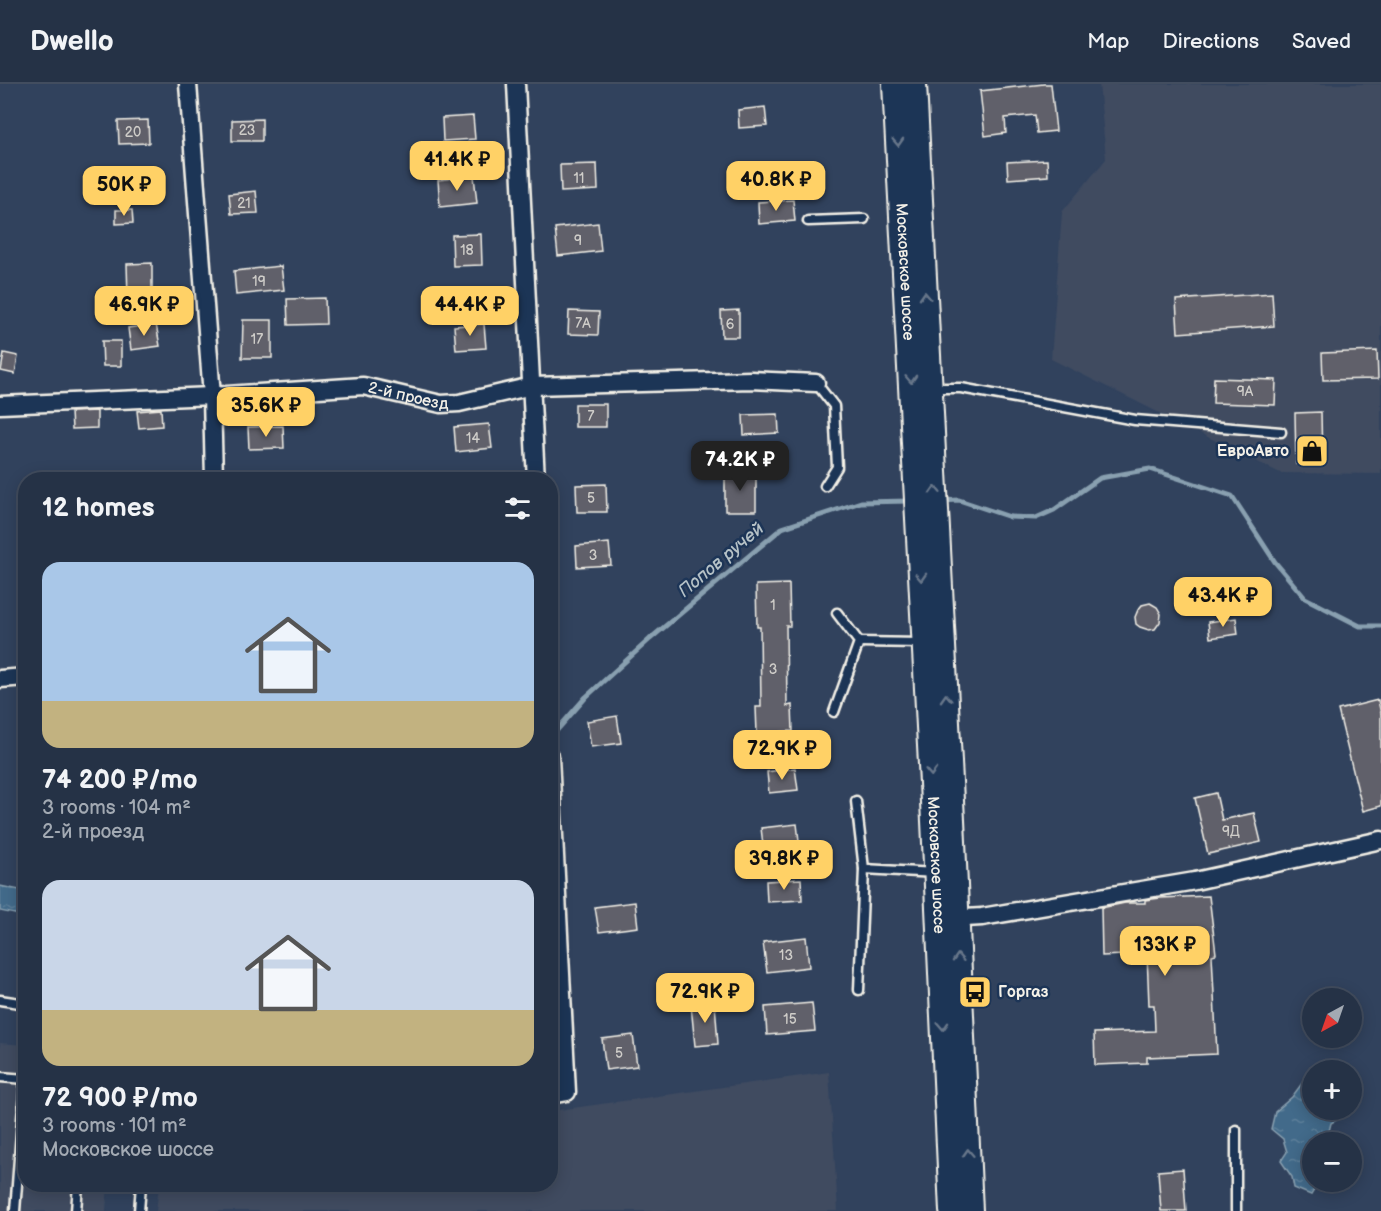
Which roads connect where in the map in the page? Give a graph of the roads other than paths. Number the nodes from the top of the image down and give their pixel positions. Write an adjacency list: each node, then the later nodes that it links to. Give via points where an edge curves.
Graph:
1 (188, 84): 10 (street)
2 (516, 84): 8 (street)
3 (895, 84): 13 (main road, Московское шоссе, one-way to 13)
4 (914, 84): 9 (main road, Московское шоссе, one-way to 4)
5 (864, 219): 6 (lane)
6 (808, 221)
7 (816, 383): 8 (street, 2-й проезд, via 751,380); 16 (lane, via 834,406 837,467)
8 (532, 386): 10 (street, 2-й проезд, via 441,404 363,386); 15 (street)
9 (930, 388): 12 (lane, via 961,388 1134,420); 13 (main road, Московское шоссе)
10 (212, 396): 11 (street, 2-й проезд); 14 (street)
11 (0, 405)
12 (1281, 432)
13 (924, 460): 17 (main road)
14 (214, 472)
15 (536, 472)
16 (825, 486)
17 (927, 519): 20 (main road, Московское шоссе, one-way to 20); 28 (main road, Московское шоссе, one-way to 17)
18 (837, 613): 19 (lane)
19 (859, 642): 20 (lane); 23 (lane)
20 (925, 643): 27 (main road, Московское шоссе, one-way to 27)
21 (18, 678): 22 (street)
22 (0, 679)
23 (834, 712)
24 (856, 801): 26 (lane)
25 (1381, 840): 28 (street, via 1195,881 982,917)
26 (864, 869): 27 (lane); 29 (lane)
27 (936, 874): 28 (main road, Московское шоссе)
28 (948, 919): 43 (main road, Московское шоссе, one-way to 43); 44 (main road, Московское шоссе, one-way to 28)
29 (859, 990)
30 (0, 1000): 31 (lane)
31 (18, 1003)
32 (558, 1056): 35 (street)
33 (0, 1077): 34 (lane)
34 (18, 1078)
35 (559, 1093)
36 (1236, 1130): 45 (lane)
37 (18, 1171): 40 (lane)
38 (77, 1192): 41 (lane)
39 (140, 1192): 42 (lane)
40 (15, 1211)
41 (76, 1211)
42 (139, 1211)
43 (952, 1211)
44 (970, 1211)
45 (1236, 1211)

